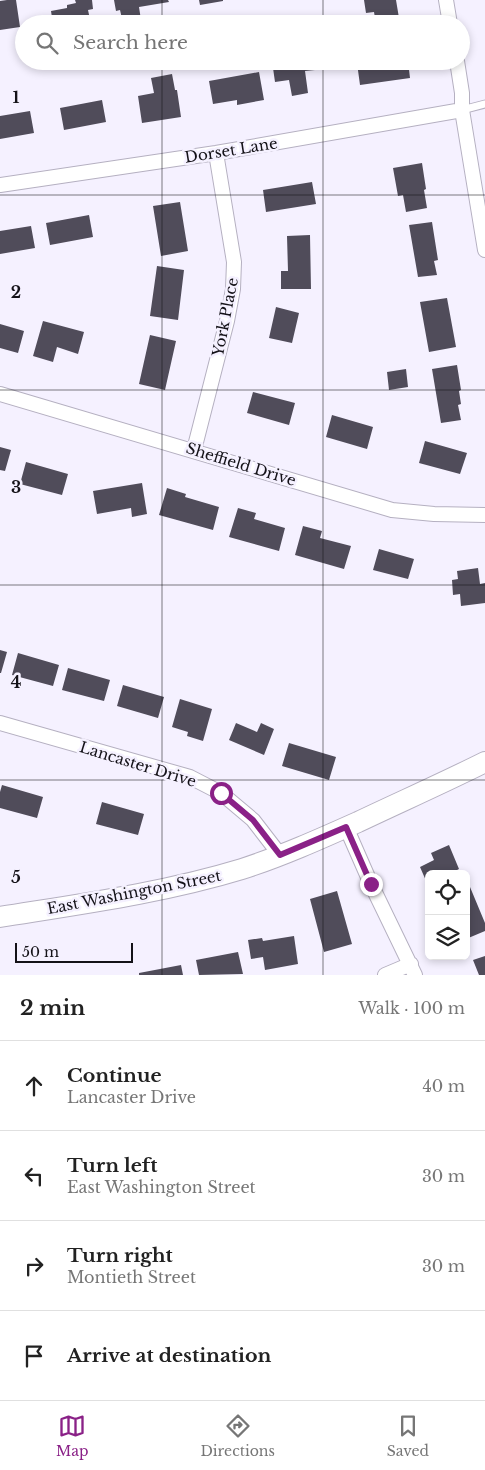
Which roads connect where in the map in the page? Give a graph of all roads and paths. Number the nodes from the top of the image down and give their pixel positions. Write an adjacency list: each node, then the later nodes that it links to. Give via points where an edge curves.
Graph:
1 (446, 0): 2 (street)
2 (448, 15)
3 (458, 70): 5 (street)
4 (485, 104): 5 (lane)
5 (462, 110): 6 (street, Dorset Lane); 8 (street)
6 (216, 153): 7 (street, Dorset Lane); 11 (street, York Place, via 234,262 233,289)
7 (0, 185)
8 (484, 234): 9 (street)
9 (485, 250)
10 (0, 394): 11 (street, Sheffield Drive)
11 (194, 450): 12 (street, Sheffield Drive, via 392,510)
12 (485, 515)
13 (0, 723): 16 (street, Lancaster Drive, via 190,777 221,793 253,820)
14 (485, 762): 15 (street, East Washington Street)
15 (346, 827): 16 (street, East Washington Street); 18 (street)
16 (280, 855): 17 (street, East Washington Street, via 198,881 103,901)
17 (0, 917)
18 (413, 970): 19 (street)
19 (385, 975)

